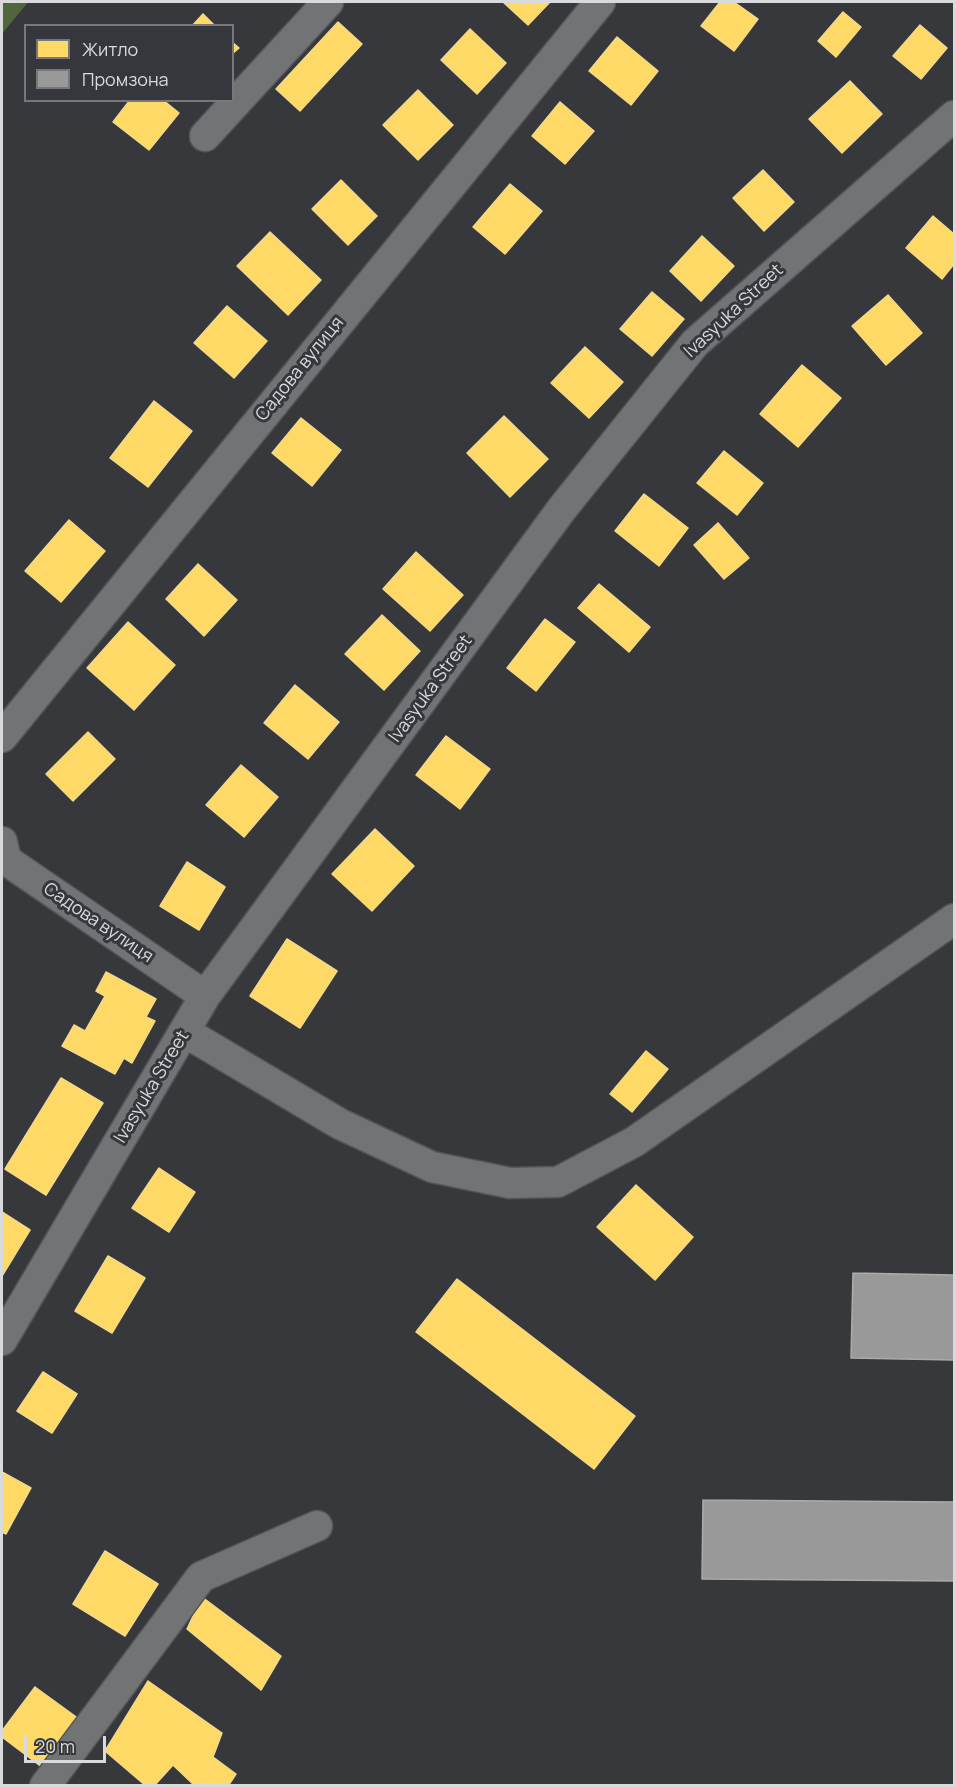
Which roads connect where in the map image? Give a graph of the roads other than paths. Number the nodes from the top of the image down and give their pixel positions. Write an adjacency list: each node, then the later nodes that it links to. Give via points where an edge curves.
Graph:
1 (328, 2): 4 (street)
2 (600, 2): 5 (street, Садова вулиця)
3 (954, 116): 8 (street, Ivasyuka Street, via 695,344 561,510)
4 (206, 136)
5 (2, 737)
6 (2, 842): 8 (street, Садова вулиця, via 6,860)
7 (954, 919): 9 (street, via 634,1142 558,1182 510,1183 432,1167 340,1124)
8 (205, 996): 9 (street, Ivasyuka Street)
9 (185, 1032): 10 (street, Ivasyuka Street)
10 (2, 1340)
11 (317, 1526): 12 (street, via 201,1577)
12 (45, 1785)

